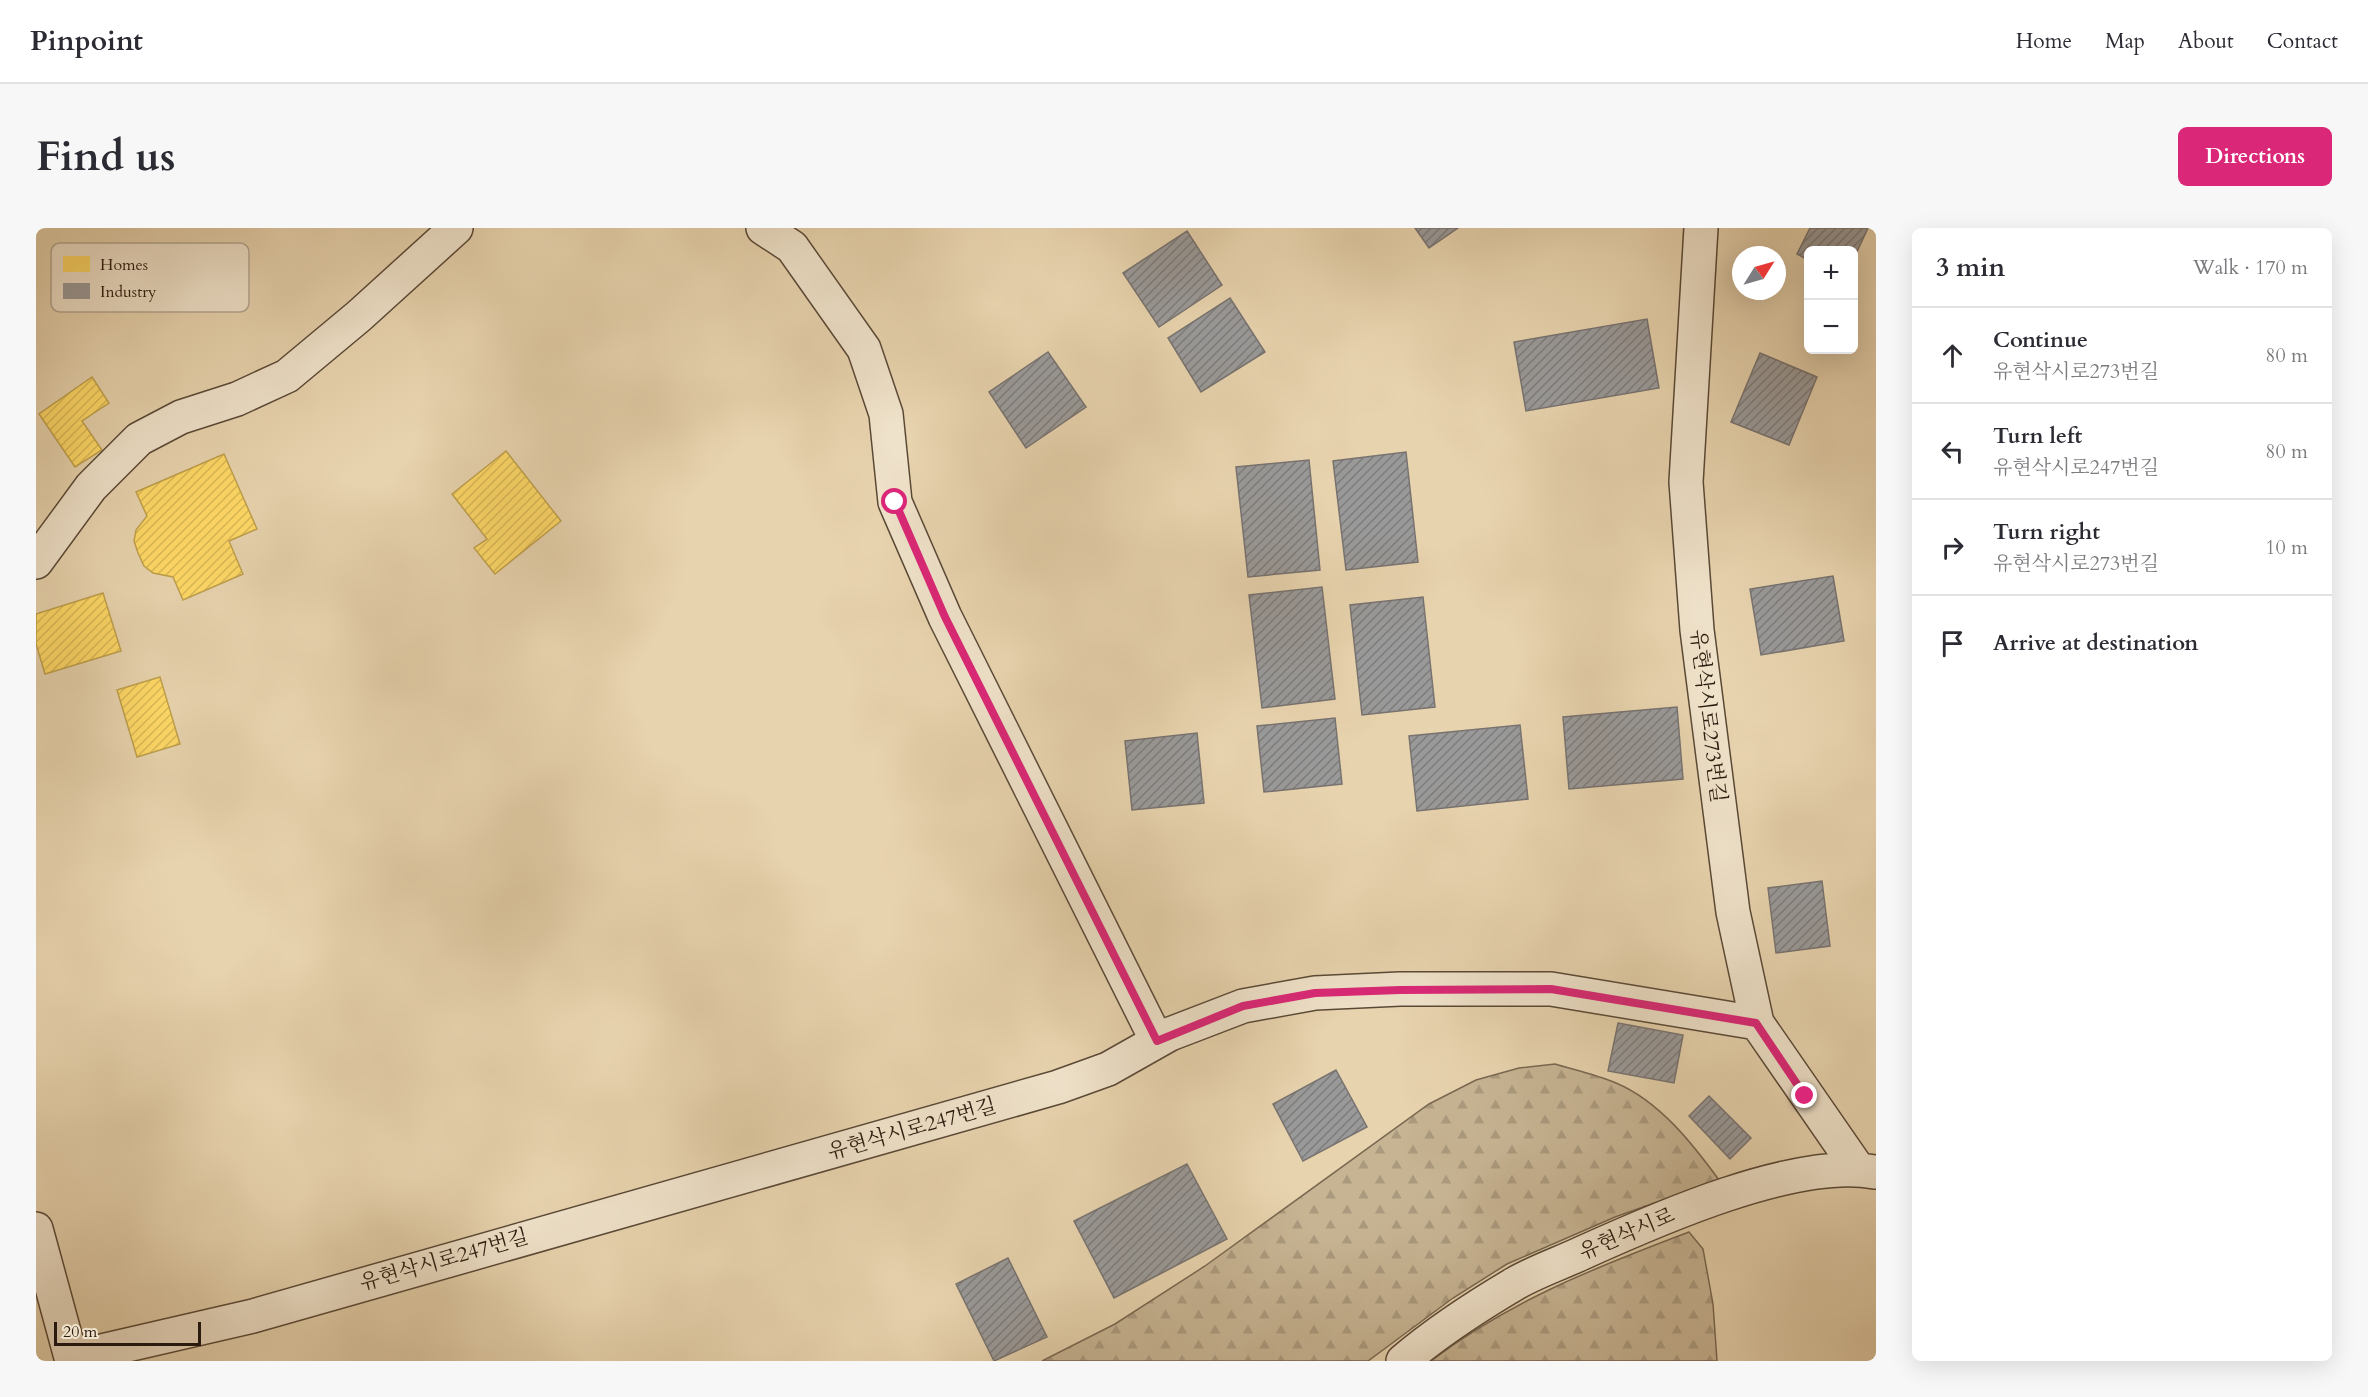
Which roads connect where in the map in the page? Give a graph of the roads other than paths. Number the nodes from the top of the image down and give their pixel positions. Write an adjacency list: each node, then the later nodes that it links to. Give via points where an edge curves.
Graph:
1 (456, 228): 4 (street, via 287,376 237,399 181,417 139,439 91,487)
2 (763, 228): 6 (street, via 792,247 864,349 886,414 895,502 945,617)
3 (1701, 228): 5 (street, 유현삭시로273번길, via 1687,493 1697,630 1733,912)
4 (36, 562)
5 (1756, 1023): 6 (street, 유현삭시로247번길, via 1551,989 1390,990 1315,993 1243,1006); 7 (street, 유현삭시로273번길)
6 (1157, 1041): 9 (street, 유현삭시로247번길, via 1108,1069 1047,1090 253,1316)
7 (1867, 1171): 10 (street, 유현삭시로, via 1790,1177 1686,1209 1610,1240 1518,1282 1426,1341)
8 (36, 1229): 9 (street, 유현삭시로247번길)
9 (71, 1359)
10 (1403, 1361)

